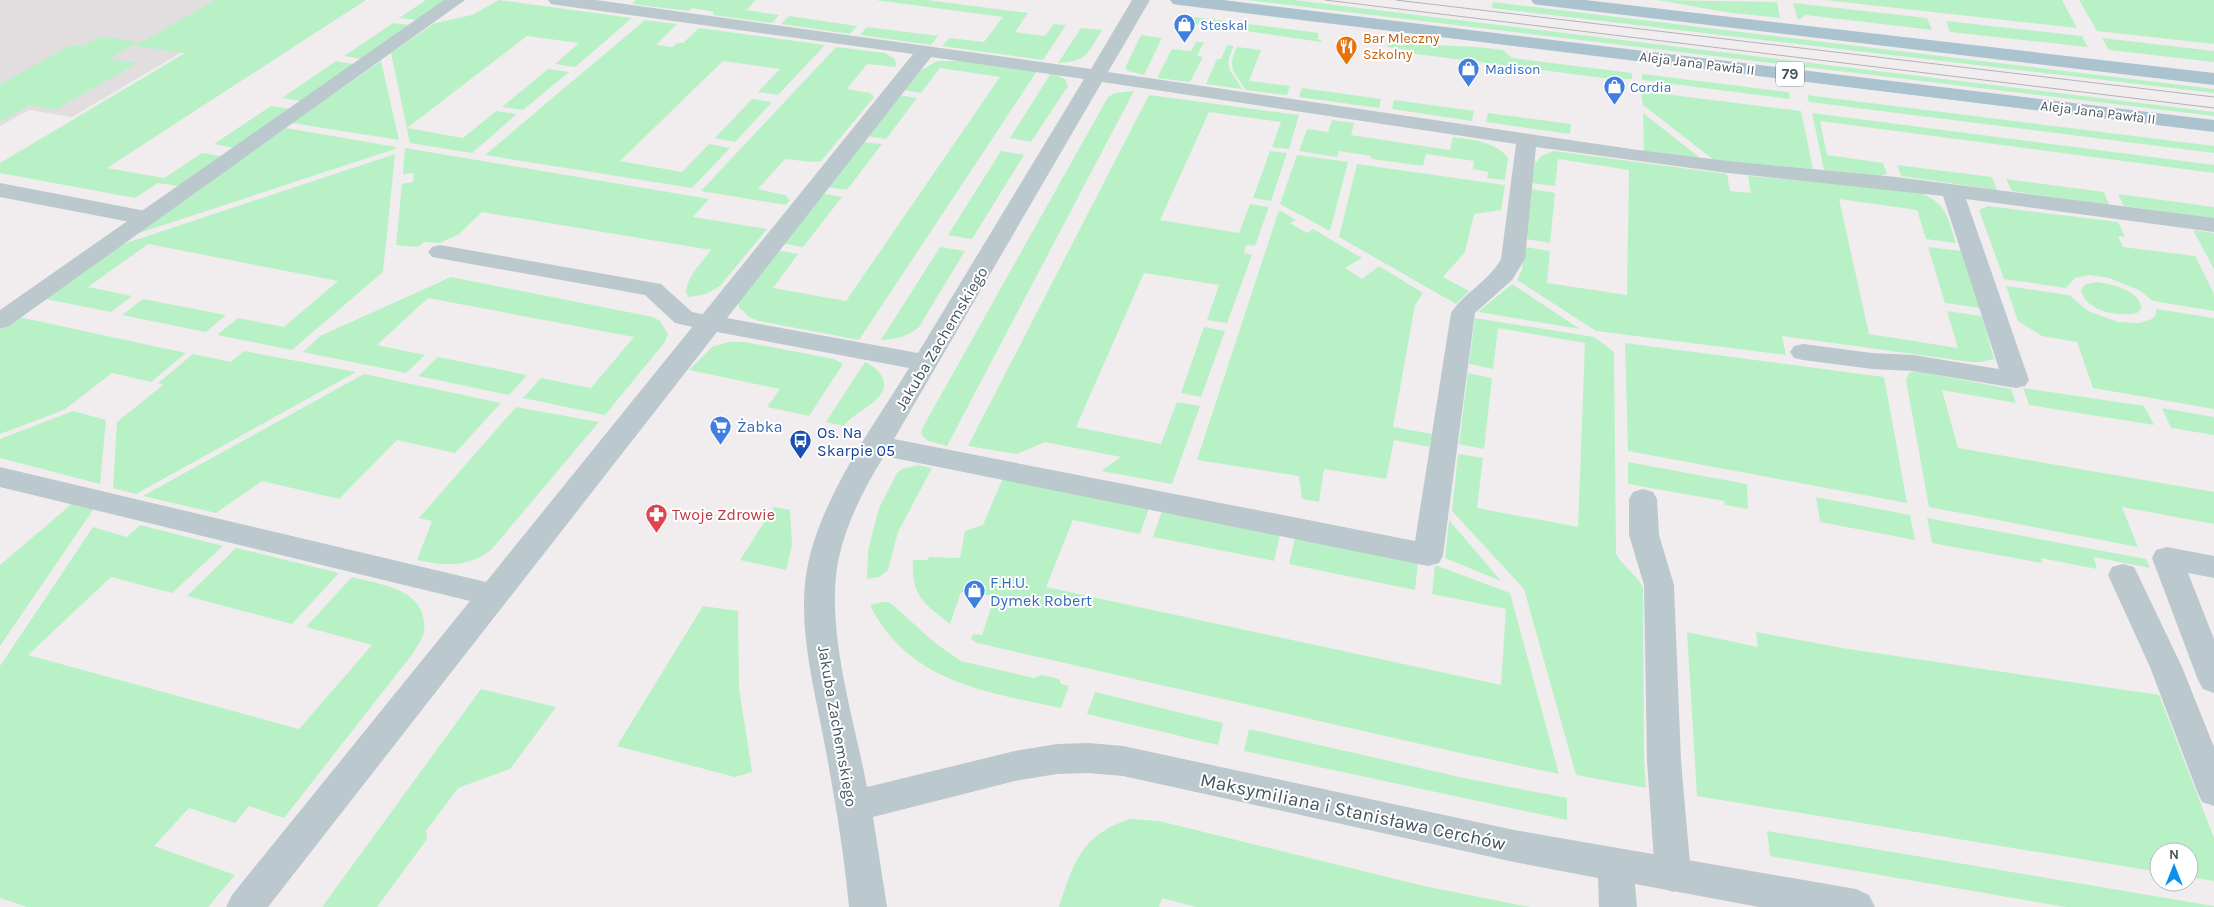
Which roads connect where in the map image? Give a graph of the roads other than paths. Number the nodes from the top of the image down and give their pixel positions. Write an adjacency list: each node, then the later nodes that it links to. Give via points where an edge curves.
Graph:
1 (456, 0): 13 (street)
2 (557, 0): 6 (street)
3 (1141, 0): 7 (street, Jakuba Zachemskiego)
4 (1179, 0): 9 (main road, Aleja Jana Pawła II / 79)
5 (1540, 0): 8 (main road)
6 (926, 50): 7 (street); 17 (street)
7 (1096, 75): 10 (street); 19 (street, Jakuba Zachemskiego)
8 (2214, 79)
9 (2214, 126)
10 (1527, 138): 12 (street, via 1715,166); 20 (street, via 1513,259 1504,275 1468,306 1464,314 1428,555)
11 (0, 190): 13 (street)
12 (1952, 190): 14 (street); 18 (street, via 2016,380 1913,363)
13 (146, 218): 16 (street)
14 (2214, 226)
15 (440, 252): 17 (street, via 653,289 684,318)
16 (0, 321)
17 (711, 323): 19 (street); 25 (street)
18 (1803, 352)
19 (926, 363): 20 (street, Jakuba Zachemskiego)
20 (877, 445): 28 (street, Jakuba Zachemskiego, via 837,518 820,587 821,627)
21 (0, 476): 25 (street)
22 (1643, 499): 30 (street, via 1644,535 1659,586 1664,761)
23 (2214, 567): 26 (street, via 2167,558)
24 (2123, 575): 27 (street, via 2166,667)
25 (492, 595): 31 (street)
26 (2214, 680)
27 (2214, 791)
28 (853, 806): 29 (street, Maksymiliana i Stanisława Cerchów, via 1015,766 1089,758 1123,761); 32 (street, Jakuba Zachemskiego)
29 (1615, 865): 30 (street, Maksymiliana i Stanisława Cerchów); 33 (street)
30 (1673, 875): 34 (street, Maksymiliana i Stanisława Cerchów)
31 (245, 907)
32 (868, 907)
33 (1618, 907)
34 (1856, 907)

